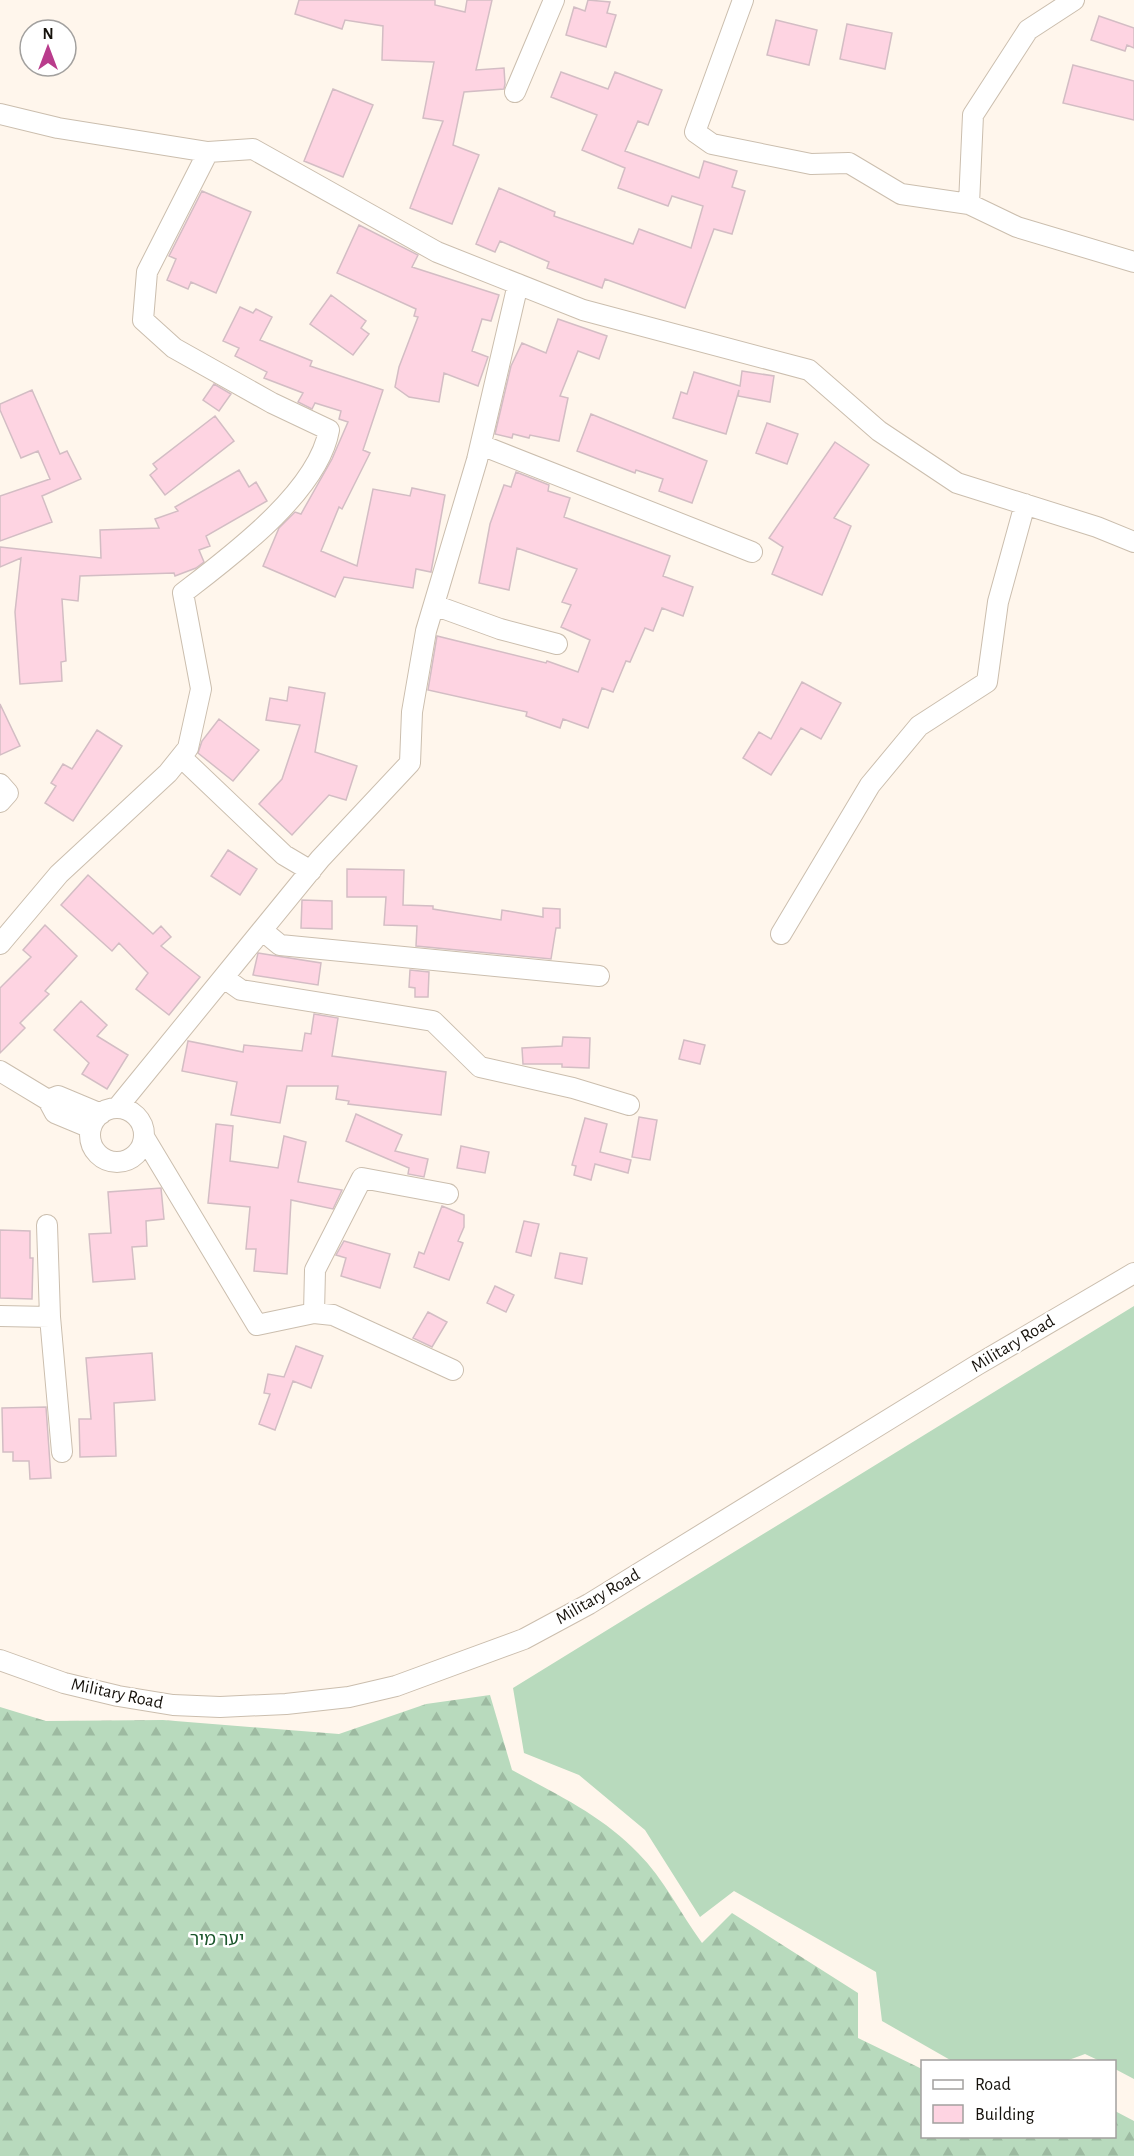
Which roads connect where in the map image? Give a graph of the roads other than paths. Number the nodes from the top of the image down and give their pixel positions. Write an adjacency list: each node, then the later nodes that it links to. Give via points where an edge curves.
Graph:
1 (554, 0): 4 (street)
2 (743, 0): 7 (street, via 695,132 712,144 811,164 849,163 901,194)
3 (1074, 0): 7 (street, via 1028,30 973,115)
4 (515, 92)
5 (0, 114): 6 (street, via 58,128)
6 (208, 152): 9 (street, via 253,149 437,252); 16 (street, via 147,272 143,320 174,348 329,430 326,448 296,494 236,552 183,593 201,689 188,748)
7 (969, 204): 8 (street, via 1017,227)
8 (1134, 262)
9 (518, 284): 10 (street); 11 (street, via 584,310 809,370 879,431 957,483)
10 (481, 445): 13 (street); 14 (street)
11 (1025, 504): 12 (street); 21 (street, via 998,602 987,682 919,726 870,785)
12 (1134, 543)
13 (752, 552)
14 (434, 605): 15 (street); 19 (street, via 412,712 410,763)
15 (557, 644)
16 (181, 757): 19 (street, via 284,855); 22 (street, via 59,874)
17 (0, 784): 18 (street, via 8,793)
18 (0, 802)
19 (311, 871): 20 (street)
20 (263, 932): 23 (street, via 280,945); 24 (street)
21 (780, 934)
22 (0, 944)
23 (598, 976)
24 (224, 978): 25 (street); 27 (street, via 241,990 433,1021 480,1067)
25 (156, 1058): 28 (street); 29 (street, via 142,1099)
26 (0, 1071): 28 (street, via 48,1100 55,1113)
27 (628, 1105)
28 (103, 1117): 29 (street, via 133,1113); 29 (street, via 90,1136 96,1152 111,1162 129,1159 142,1146)
29 (142, 1129): 33 (street, via 258,1325)
30 (448, 1194): 33 (street, via 362,1178 315,1270)
31 (47, 1225): 35 (street)
32 (1134, 1273): 38 (street, Military Road, via 976,1365 589,1604 524,1639 396,1686 349,1697 286,1704 173,1706 64,1683)
33 (314, 1313): 36 (street, via 333,1315)
34 (0, 1316): 35 (street)
35 (50, 1317): 37 (street)
36 (453, 1370)
37 (62, 1452)
38 (0, 1660)

